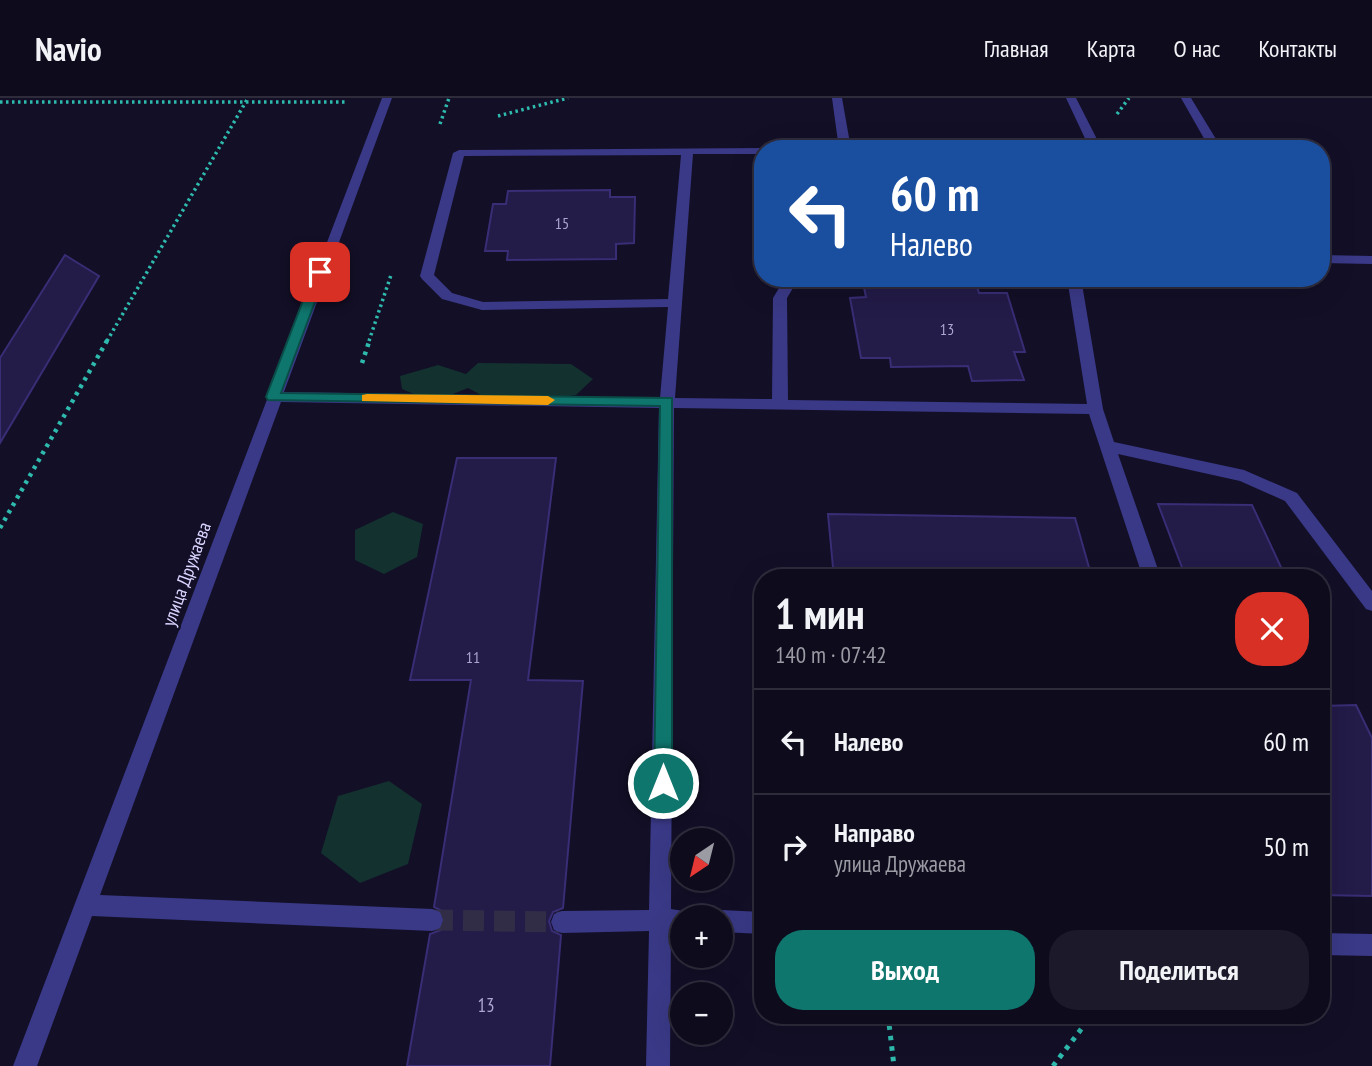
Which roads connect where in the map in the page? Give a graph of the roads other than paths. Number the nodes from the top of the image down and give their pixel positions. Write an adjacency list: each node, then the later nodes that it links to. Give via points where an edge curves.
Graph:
1 (387, 98): 15 (street, улица Дружаева)
2 (837, 98): 5 (street)
3 (1072, 98): 6 (street)
4 (1186, 98): 7 (street)
5 (844, 140)
6 (1092, 140)
7 (1211, 140)
8 (687, 151): 9 (street); 14 (street); 14 (street, via 459,153 427,276 447,296 482,306)
9 (754, 151)
10 (1330, 259): 11 (street)
11 (1372, 260)
12 (787, 287): 17 (street, via 780,298)
13 (1075, 287): 18 (street)
14 (675, 303): 16 (street)
15 (273, 397): 16 (street); 22 (street, улица Дружаева)
16 (667, 401): 17 (street); 23 (street)
17 (780, 403): 18 (street)
18 (1095, 409): 19 (street)
19 (1108, 446): 20 (street); 21 (street, via 1244,477 1291,497)
20 (1149, 569)
21 (1372, 604)
22 (87, 905): 25 (street); 32 (street, улица Дружаева)
23 (672, 905)
24 (670, 919): 26 (street)
25 (432, 920)
26 (562, 922)
27 (733, 922): 28 (street)
28 (754, 923)
29 (670, 940): 33 (street)
30 (1330, 944): 31 (street)
31 (1372, 945)
32 (25, 1066)
33 (658, 1066)

